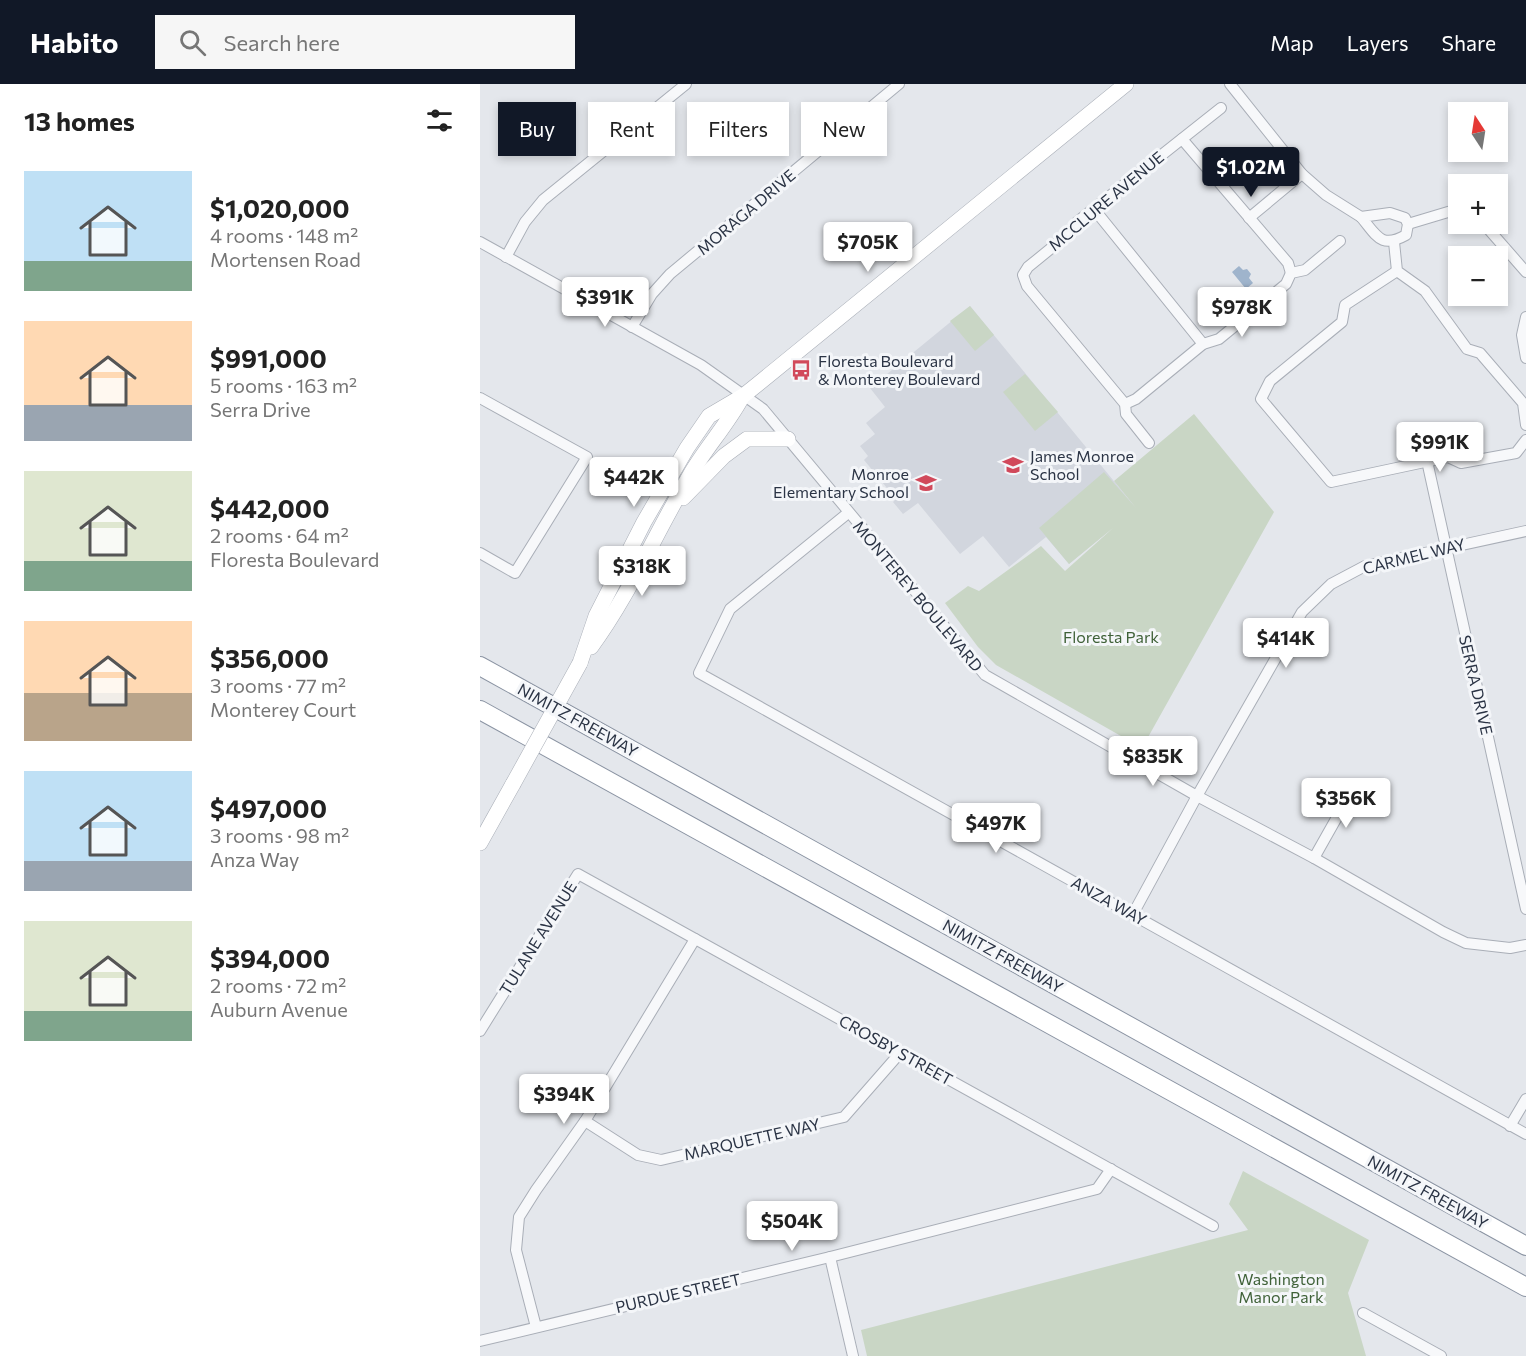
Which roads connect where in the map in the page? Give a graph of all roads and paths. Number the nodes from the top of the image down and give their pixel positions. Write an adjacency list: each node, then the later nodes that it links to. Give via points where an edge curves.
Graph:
1 (686, 84): 17 (street, via 543,200 525,222)
2 (899, 84): 22 (street, MORAGA DRIVE, via 670,274)
3 (1125, 84): 25 (street)
4 (1230, 84): 7 (street)
5 (1221, 108): 6 (street, MCCLURE AVENUE)
6 (1182, 139): 8 (street, MCCLURE AVENUE); 11 (street)
7 (1302, 174): 10 (street); 11 (street)
8 (1094, 209): 23 (street); 27 (street, MCCLURE AVENUE, via 1023,275 1026,286)
9 (1448, 212): 12 (street)
10 (1361, 217): 12 (street, via 1390,213 1405,218); 16 (street, via 1386,242)
11 (1249, 218): 20 (street, via 1288,263)
12 (1408, 224): 16 (street, via 1406,235)
13 (1493, 234): 19 (street)
14 (480, 242): 17 (street, MONTEREY BOULEVARD)
15 (1340, 242): 20 (street, via 1305,270)
16 (1394, 242): 18 (street)
17 (506, 257): 22 (street, MONTEREY BOULEVARD)
18 (1397, 271): 28 (street, via 1425,291 1467,349 1480,353 1523,403); 32 (street, via 1345,305 1342,322 1270,381 1261,399 1331,482)
19 (1526, 272)
20 (1291, 273): 23 (street, via 1286,284 1219,339)
21 (1526, 317): 24 (street, via 1522,335)
22 (632, 327): 25 (street, MONTEREY BOULEVARD, via 701,365)
23 (1203, 344): 27 (street)
24 (1526, 358)
25 (743, 396): 29 (street, MONTEREY BOULEVARD, via 763,409); 33 (street); 38 (street, via 709,416 687,448 596,616)
26 (480, 398): 37 (street, via 587,457 515,573)
27 (1125, 404): 31 (street, via 1126,414)
28 (1526, 425)
29 (788, 439): 33 (street, via 747,439 724,456); 34 (street, MONTEREY BOULEVARD)
30 (1526, 440): 32 (street, via 1516,453 1461,463 1448,457)
31 (1149, 443)
32 (1427, 461): 36 (street, SERRA DRIVE)
33 (670, 510): 38 (street, via 610,620)
34 (848, 513): 42 (street, MONTEREY BOULEVARD, via 985,675); 47 (street, ANZA WAY, via 730,609 699,673)
35 (1526, 531): 36 (street, CARMEL WAY)
36 (1445, 547): 42 (street, CARMEL WAY, via 1365,566 1331,584 1302,612); 46 (street, SERRA DRIVE)
37 (480, 554)
38 (580, 663): 43 (street, bridge)
39 (480, 666): 58 (highway, NIMITZ FREEWAY)
40 (480, 710): 60 (highway)
41 (1354, 787): 44 (street)
42 (1197, 796): 44 (street, MONTEREY BOULEVARD); 47 (street, CARMEL WAY)
43 (480, 843)
44 (1314, 858): 49 (street, MONTEREY BOULEVARD, via 1466,943 1510,948)
45 (578, 874): 48 (street, CROSBY STREET); 50 (street, TULANE AVENUE)
46 (1526, 909)
47 (1133, 914): 54 (street, ANZA WAY)
48 (695, 939): 51 (street, CROSBY STREET); 53 (street)
49 (1526, 945)
50 (480, 1031)
51 (900, 1053): 53 (street, MARQUETTE WAY, via 843,1117 661,1160 638,1155); 56 (street, CROSBY STREET)
52 (1526, 1099): 54 (street)
53 (585, 1121): 62 (street, via 519,1217 516,1250)
54 (1510, 1125): 55 (street, ANZA WAY)
55 (1526, 1134)
56 (1111, 1169): 57 (street, CROSBY STREET); 59 (street, PURDUE STREET, via 1097,1189)
57 (1213, 1226)
58 (1526, 1246)
59 (830, 1257): 62 (street, PURDUE STREET); 64 (street)
60 (1526, 1287)
61 (1363, 1313): 65 (street)
62 (536, 1327): 63 (street, PURDUE STREET)
63 (480, 1341)
64 (853, 1356)
65 (1441, 1356)

